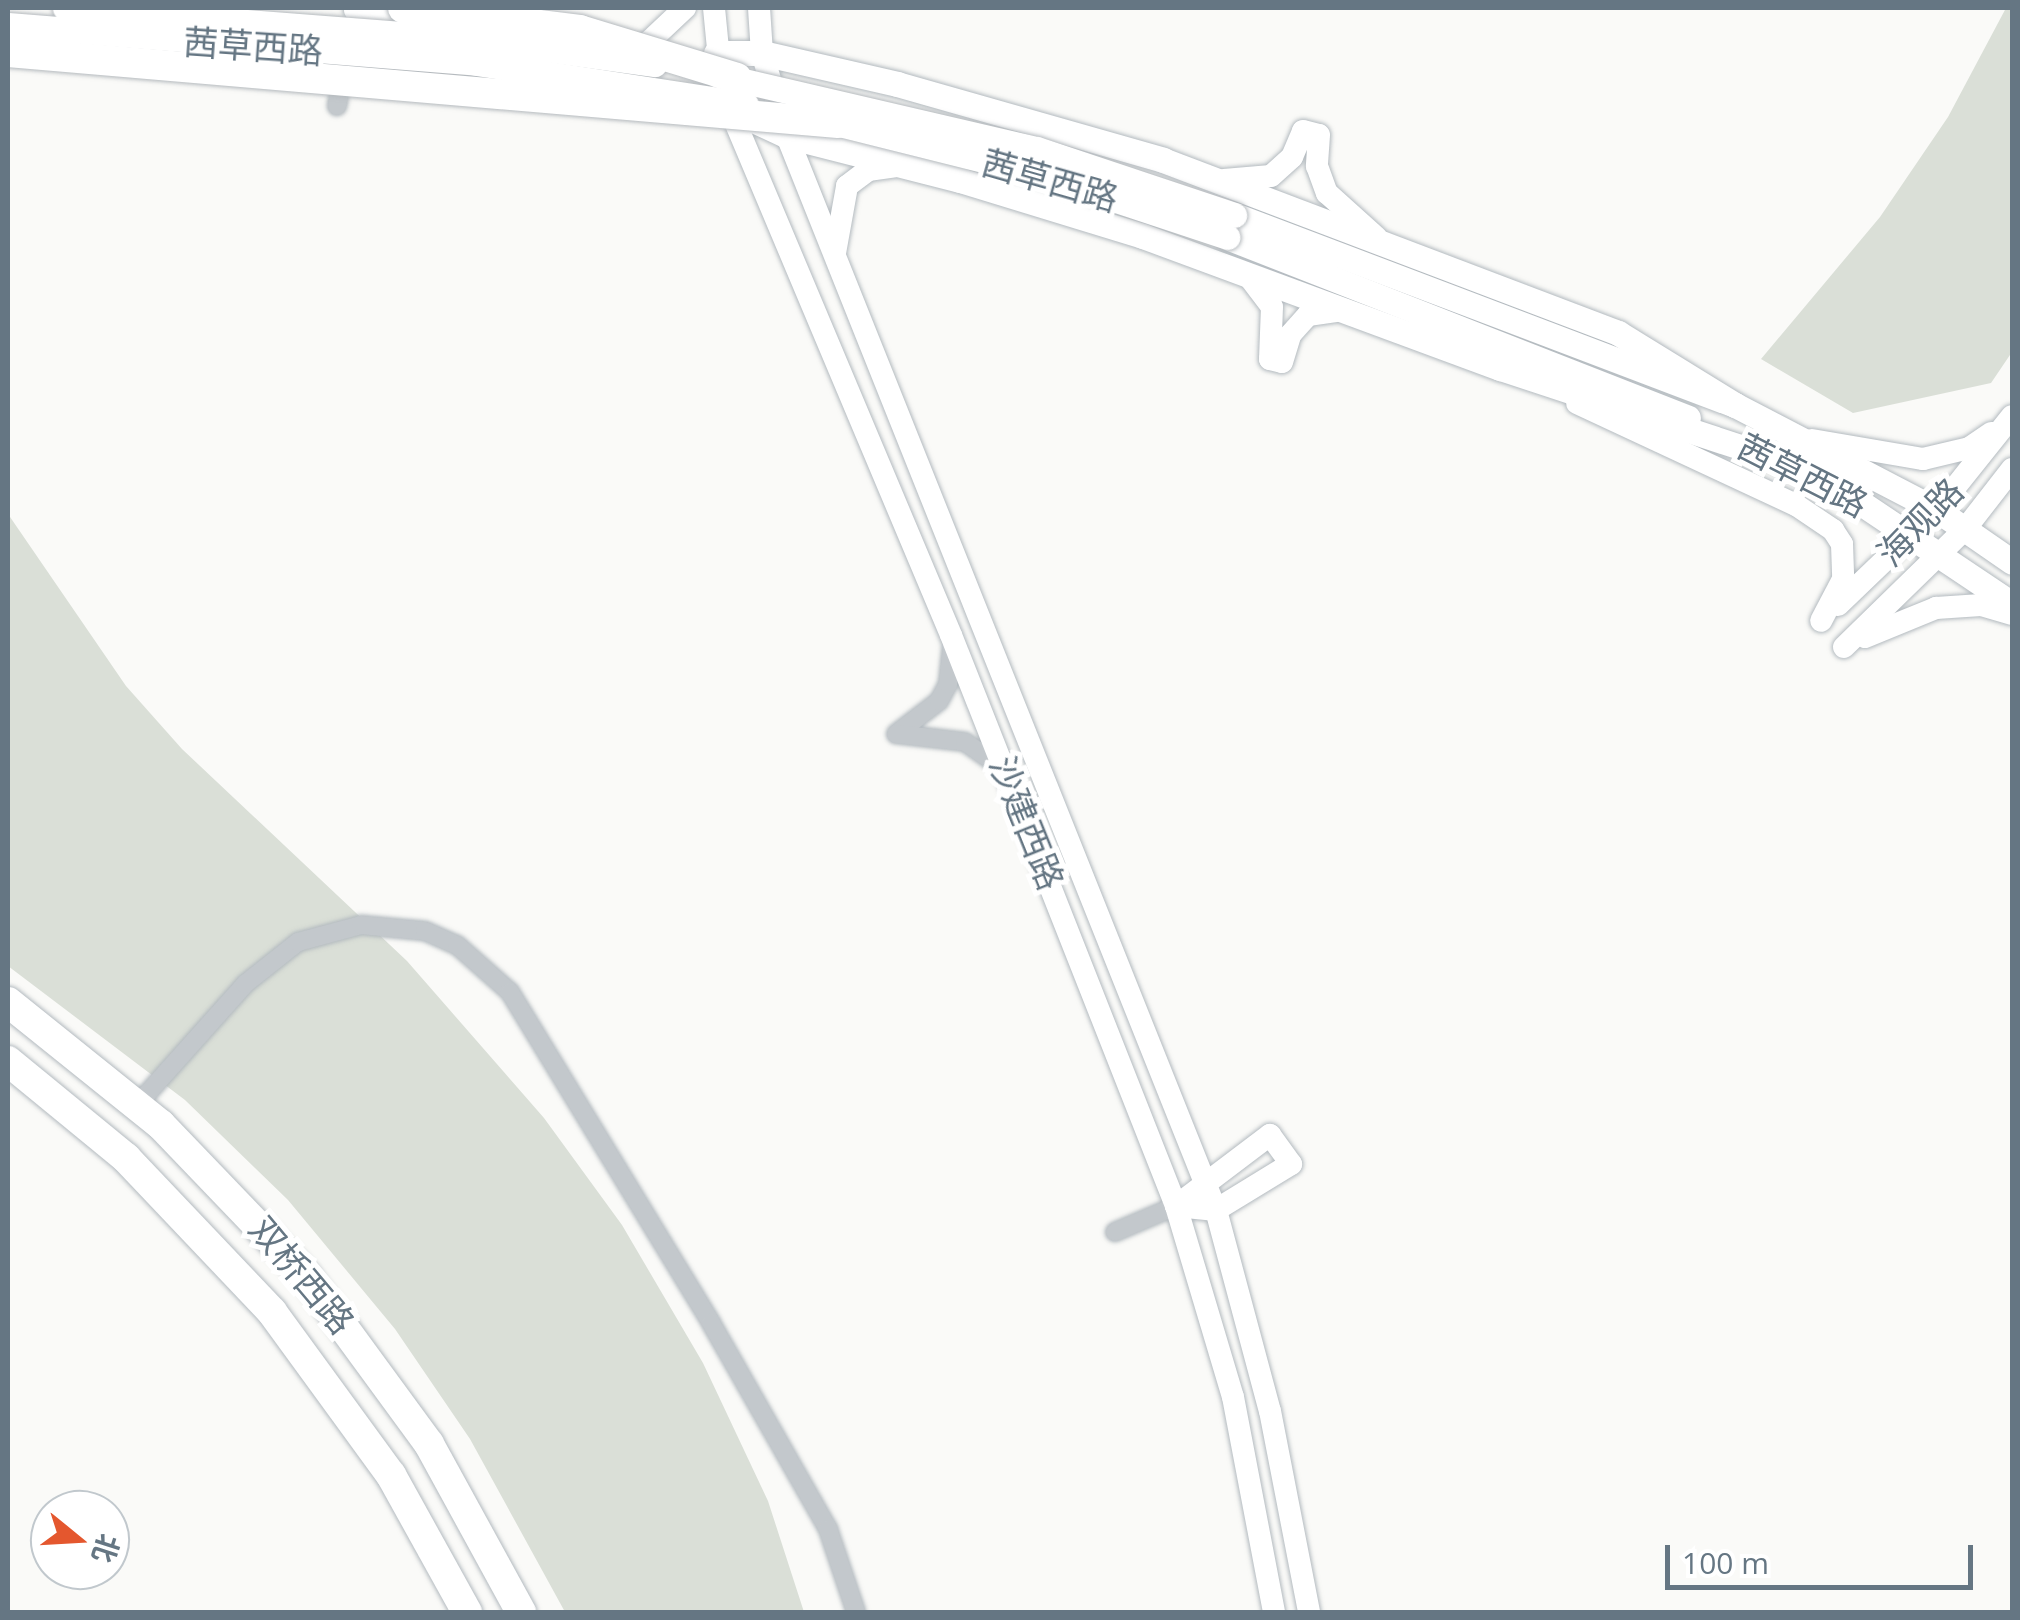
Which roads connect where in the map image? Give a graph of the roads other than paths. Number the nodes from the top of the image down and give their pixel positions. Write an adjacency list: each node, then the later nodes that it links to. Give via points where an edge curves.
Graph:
1 (65, 8): 13 (main road, 茜草西路, bridge, via 480,40)
2 (356, 8): 8 (main road); 12 (street)
3 (403, 8): 13 (highway, bridge, via 580,30)
4 (684, 8): 8 (main road, via 660,37)
5 (714, 8): 11 (main road, 沙建西路)
6 (759, 8): 10 (main road, 沙建西路)
7 (8, 26): 18 (main road, 茜草西路, bridge, via 477,63 641,85)
8 (638, 46): 11 (main road); 14 (main road)
9 (8, 52): 18 (highway, bridge)
10 (762, 53): 11 (main road); 15 (main road); 19 (main road, 沙建西路)
11 (716, 54): 17 (main road, 沙建西路)
12 (346, 55): 14 (main road); 16 (street)
13 (736, 78): 23 (main road, 茜草西路, bridge, via 1037,149)
14 (633, 92): 17 (main road)
15 (978, 104): 21 (main road); 22 (main road)
16 (337, 106)
17 (729, 108): 19 (main road); 42 (main road, 沙建西路, via 804,272)
18 (838, 123): 23 (main road, 茜草西路, bridge)
19 (787, 136): 20 (main road); 25 (main road, 沙建西路)
20 (906, 166): 21 (main road); 25 (main road, via 868,170 847,186)
21 (960, 180): 26 (main road)
22 (1220, 180): 24 (main road); 24 (main road, via 1271,176 1292,157 1302,131 1319,135 1317,166 1327,193)
23 (1230, 226): 29 (main road, 茜草西路); 32 (main road, 茜草西路)
24 (1382, 241): 29 (main road, via 1618,333)
25 (834, 261): 48 (main road, 沙建西路)
26 (1244, 272): 27 (main road); 27 (main road, via 1272,307 1270,359 1282,362 1290,335 1308,315)
27 (1344, 310): 28 (main road)
28 (1500, 368): 32 (main road); 41 (main road, via 1820,519 1842,544 1844,560 1836,599)
29 (1735, 404): 31 (main road, 茜草西路)
30 (2012, 415): 31 (main road, via 1969,448 1937,458 1894,458); 34 (main road, 海观路)
31 (1807, 440): 34 (main road, 茜草西路)
32 (1774, 458): 36 (main road, 茜草西路)
33 (2012, 469): 35 (main road, 海观路)
34 (1937, 510): 35 (main road, 茜草西路); 36 (main road, 海观路)
35 (1966, 528): 37 (main road, 海观路); 38 (main road, 茜草西路)
36 (1912, 534): 37 (main road, 茜草西路); 41 (main road, 海观路)
37 (1942, 552): 39 (main road, 茜草西路); 43 (main road, 海观路)
38 (2012, 562)
39 (2012, 604)
40 (2012, 614): 43 (main road, via 1981,604 1936,608)
41 (1821, 621): 43 (main road)
42 (952, 635): 44 (main road, 沙建西路); 44 (street, via 952,664 939,701 896,734 965,742)
43 (1844, 647)
44 (1006, 772): 49 (main road, 沙建西路)
45 (8, 1002): 47 (highway, 双桥西路)
46 (8, 1061): 52 (highway, 双桥西路, via 126,1158 272,1312 391,1475)
47 (137, 1104): 53 (highway, 双桥西路, via 218,1179 351,1332 430,1444); 54 (street, via 244,984 298,942 361,925 425,931 457,944 510,992 710,1322 828,1529)
48 (1204, 1179): 49 (main road); 50 (main road, 沙建西路); 50 (main road, via 1270,1134 1291,1164)
49 (1176, 1206): 50 (main road); 51 (street); 55 (main road, 沙建西路, via 1233,1397)
50 (1216, 1210): 56 (main road, 沙建西路, via 1270,1411)
51 (1115, 1232)
52 (467, 1612)
53 (521, 1612)
54 (856, 1612)
55 (1274, 1612)
56 (1309, 1612)

